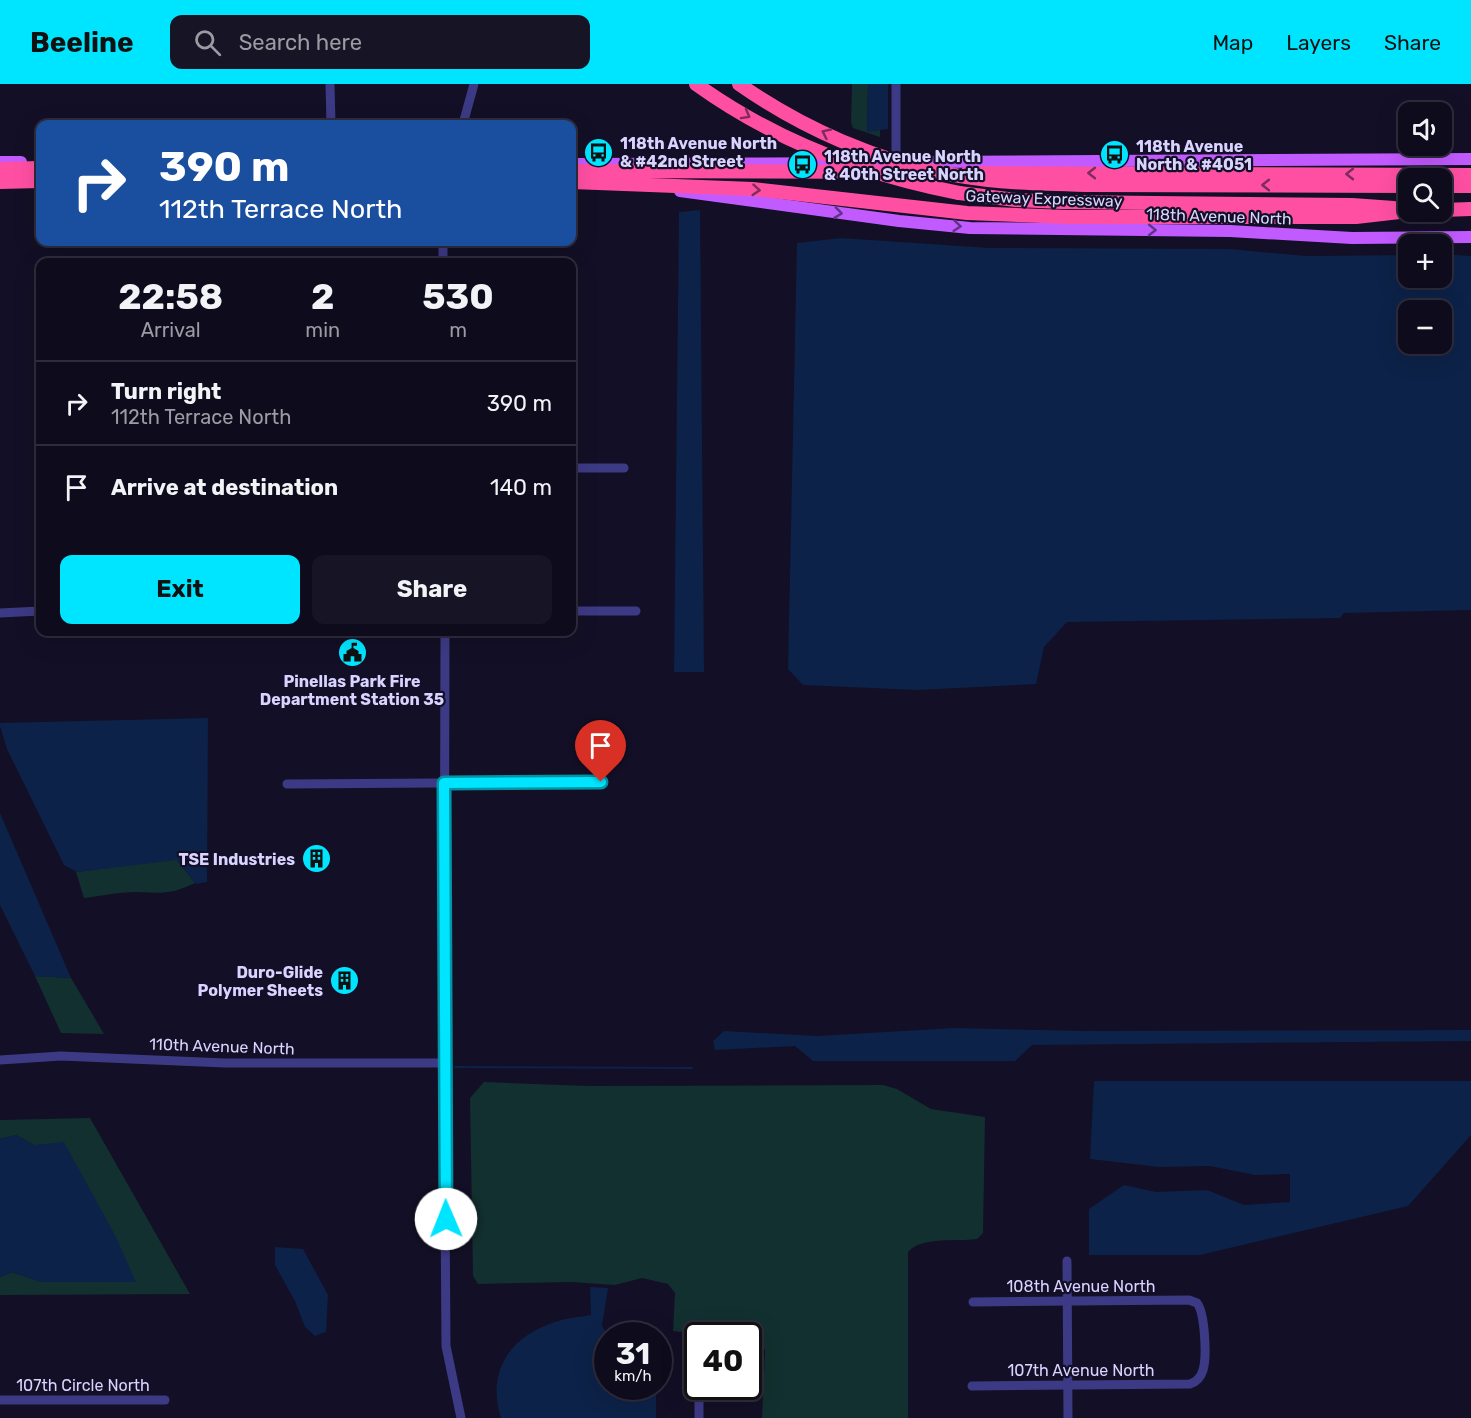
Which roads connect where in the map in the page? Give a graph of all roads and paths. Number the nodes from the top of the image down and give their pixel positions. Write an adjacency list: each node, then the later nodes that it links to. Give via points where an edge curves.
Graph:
1 (330, 84): 6 (street)
2 (474, 84): 7 (street)
3 (696, 84): 26 (highway, Gateway Expressway, one-way to 26, bridge, via 768,127 830,157 896,179 959,193 1042,201 1352,205)
4 (739, 84): 20 (highway, Gateway Expressway, one-way to 4, bridge, via 1087,185 976,178 910,165 824,133)
5 (896, 84): 11 (street)
6 (331, 120)
7 (464, 120)
8 (1471, 159): 11 (main road)
9 (0, 162): 10 (main road)
10 (36, 162)
11 (896, 163): 12 (main road)
12 (576, 164)
13 (36, 168): 14 (highway)
14 (0, 169)
15 (576, 171): 16 (highway, Gateway Expressway, one-way to 15)
16 (1471, 175)
17 (36, 181): 18 (highway)
18 (0, 182)
19 (576, 182): 29 (highway, Gateway Expressway, one-way to 29, via 723,187 967,213 1068,217 1356,217)
20 (1398, 186)
21 (1452, 186): 22 (highway)
22 (1471, 186)
23 (0, 187): 24 (main road)
24 (36, 187)
25 (576, 188): 30 (main road, 118th Avenue North, one-way to 30, via 671,190 970,228 1230,231 1352,238)
26 (1398, 209)
27 (1471, 209): 28 (highway)
28 (1452, 210)
29 (1398, 211)
30 (1471, 237)
31 (576, 468): 32 (street)
32 (624, 468)
33 (36, 611): 36 (street)
34 (576, 611): 35 (street)
35 (636, 611)
36 (0, 613)
37 (445, 636): 39 (street)
38 (601, 782): 39 (street)
39 (444, 783): 40 (street); 42 (street)
40 (287, 784)
41 (0, 1060): 42 (street, 110th Avenue North, via 61,1056 225,1063)
42 (444, 1063): 52 (street, via 447,1346)
43 (1067, 1261): 44 (street)
44 (1067, 1301): 45 (street, 108th Avenue North); 46 (street, 108th Avenue North, via 1197,1303 1203,1313 1203,1371); 48 (street)
45 (972, 1302)
46 (1190, 1384): 48 (street, 107th Avenue North)
47 (972, 1386): 48 (street, 107th Avenue North)
48 (1068, 1386): 54 (street)
49 (165, 1400): 51 (street, 107th Circle North)
50 (699, 1400): 53 (street)
51 (0, 1401)
52 (461, 1418)
53 (699, 1418)
54 (1068, 1418)

